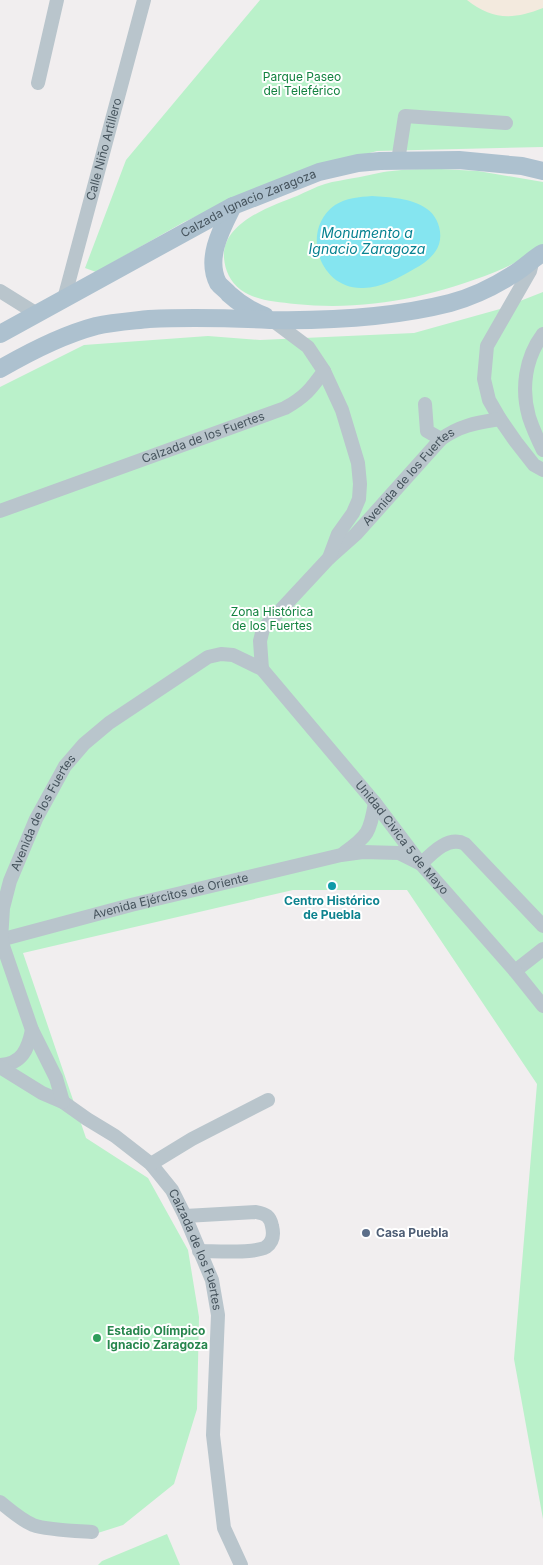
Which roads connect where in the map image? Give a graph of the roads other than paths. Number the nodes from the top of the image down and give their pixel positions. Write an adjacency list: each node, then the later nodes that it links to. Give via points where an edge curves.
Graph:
1 (57, 0): 3 (street)
2 (144, 0): 12 (street, Calle Niño Artillero)
3 (38, 83)
4 (506, 123): 5 (street, via 405,116)
5 (398, 160): 7 (main road, Calzada Ignacio Zaragoza, via 458,160); 9 (main road, Calzada Ignacio Zaragoza, via 358,163 319,172)
6 (543, 164): 7 (main road, Calzada Ignacio Zaragoza)
7 (522, 166): 8 (main road, Calzada Ignacio Zaragoza)
8 (543, 172)
9 (233, 206): 12 (main road, Calzada Ignacio Zaragoza); 14 (main road, via 221,230 213,268 219,284 236,300)
10 (533, 265): 14 (main road, via 482,292 392,315); 20 (street, via 487,346 484,379 489,400)
11 (0, 291): 13 (street)
12 (64, 299): 13 (main road, Calzada Ignacio Zaragoza)
13 (37, 314): 15 (main road, Calzada Ignacio Zaragoza)
14 (272, 320): 17 (main road, via 164,318 98,326 33,350); 18 (street, via 308,347)
15 (0, 334)
16 (543, 334): 22 (street, via 530,358 525,387 530,418)
17 (0, 369)
18 (324, 371): 24 (street, Calzada de los Fuertes, via 313,388 284,408); 25 (street, Avenida de los Fuertes, via 342,410 358,463 360,484 357,506 338,534)
19 (425, 404): 21 (street, via 427,431)
20 (500, 419): 21 (street, Avenida de los Fuertes, via 468,424); 23 (street, via 534,465)
21 (441, 439): 25 (street, Avenida de los Fuertes, via 356,534)
22 (543, 450)
23 (543, 470)
24 (0, 511)
25 (330, 558): 27 (street, Avenida de los Fuertes, via 263,629 260,641)
26 (208, 657): 27 (street, Unidad Civica 5 de Mayo, via 233,655); 32 (street, Avenida de los Fuertes, via 109,723 64,766 36,819 10,881)
27 (262, 669): 28 (street, Unidad Civica 5 de Mayo)
28 (375, 803): 29 (street, Avenida Ejércitos de Oriente, via 367,833); 30 (street, Unidad Civica 5 de Mayo)
29 (341, 855): 30 (street, Avenida Ejércitos de Oriente, via 399,853); 32 (street, Avenida Ejércitos de Oriente, via 130,904)
30 (421, 864): 31 (street, via 434,850 460,841); 34 (street, Unidad Civica 5 de Mayo)
31 (543, 926)
32 (0, 940): 36 (street, Avenida de los Fuertes)
33 (543, 949): 34 (street)
34 (516, 971): 35 (street, Unidad Civica 5 de Mayo)
35 (543, 1006)
36 (32, 1030): 37 (street, via 24,1053 12,1063); 39 (street, via 56,1078)
37 (0, 1066): 39 (street, Calzada de los Fuertes, via 42,1093)
38 (268, 1100): 40 (street)
39 (63, 1102): 40 (street, Calzada de los Fuertes)
40 (151, 1164): 41 (street, Calzada de los Fuertes, via 172,1190)
41 (185, 1216): 42 (street, Calzada de los Fuertes); 42 (street, via 256,1212 270,1218 273,1239 266,1246 254,1250)
42 (200, 1251): 45 (street, Calzada de los Fuertes, via 212,1280 218,1315 213,1435 224,1528)
43 (0, 1502): 44 (street, via 33,1525)
44 (92, 1532)
45 (241, 1565)

